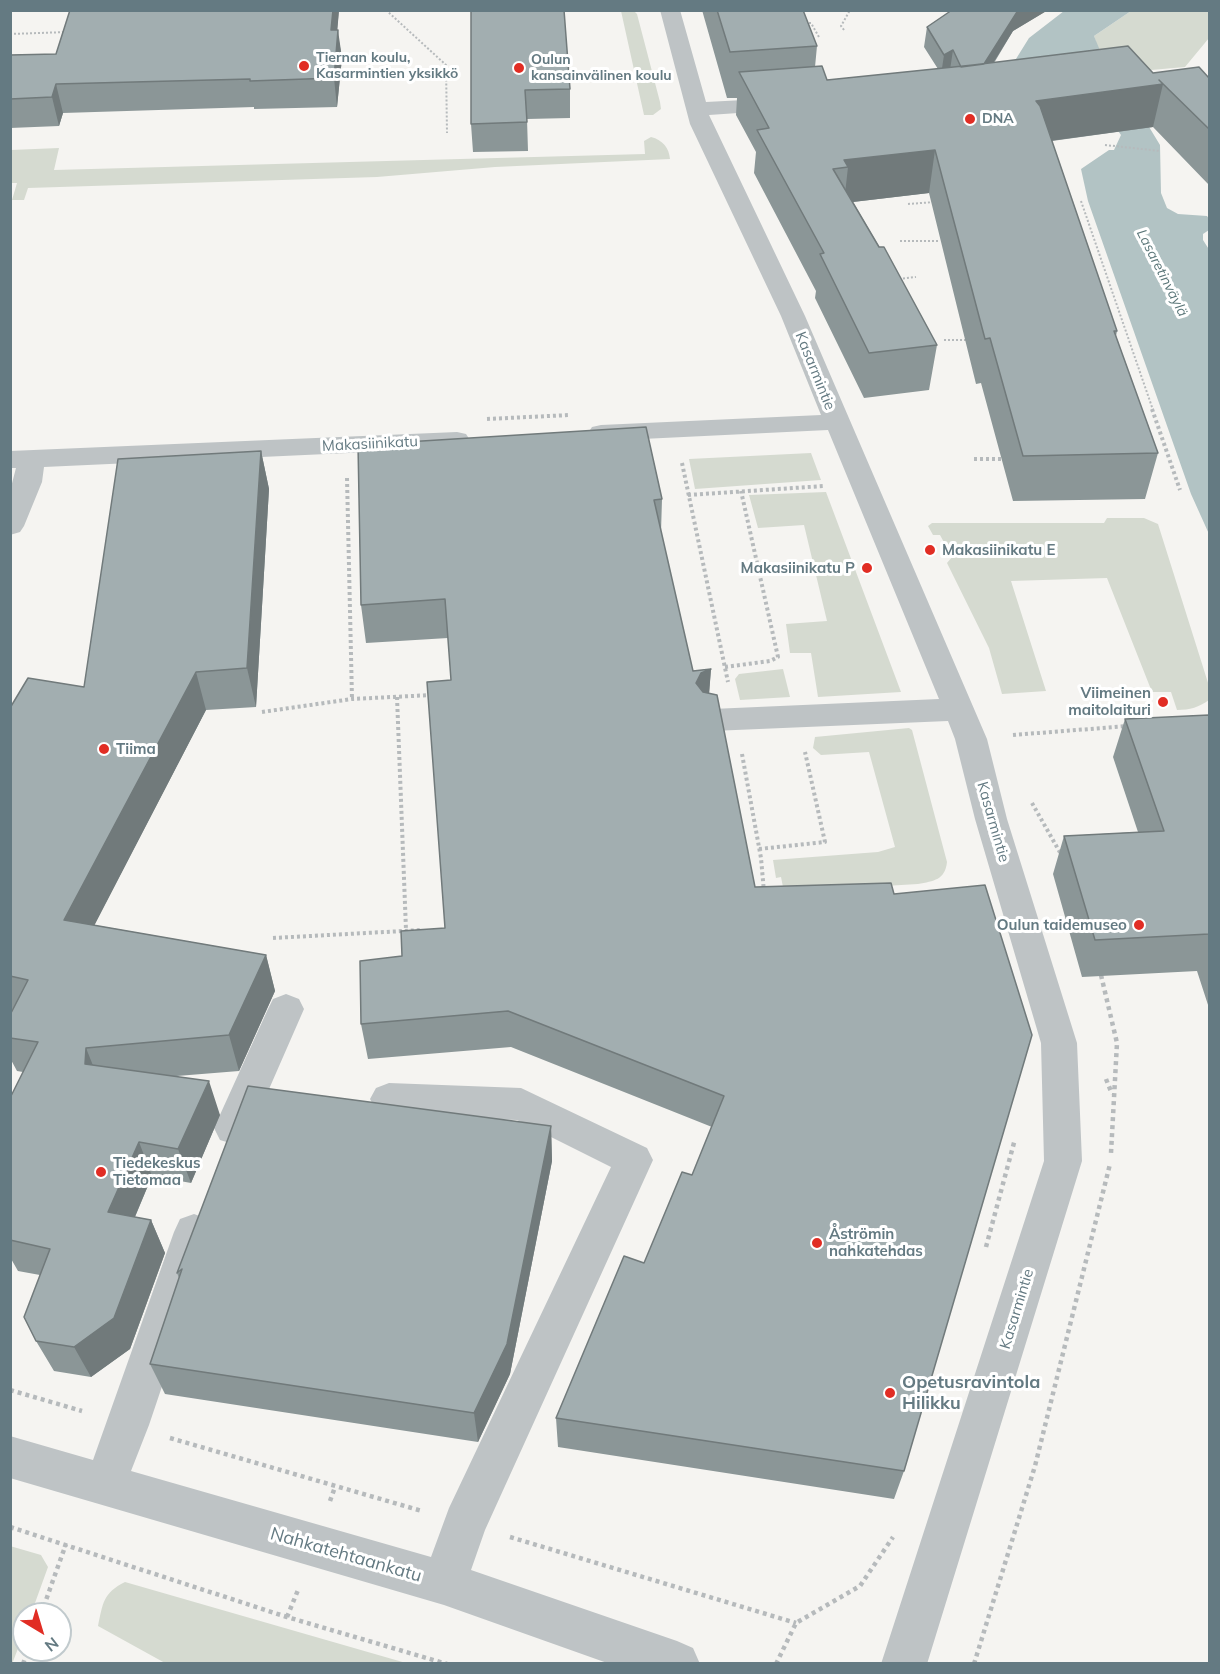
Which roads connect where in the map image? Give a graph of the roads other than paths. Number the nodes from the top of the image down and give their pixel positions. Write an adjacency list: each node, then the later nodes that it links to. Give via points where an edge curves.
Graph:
1 (670, 10): 3 (street, Kasarmintie)
2 (804, 102): 3 (street)
3 (697, 109): 4 (street, Kasarmintie, via 793,316)
4 (836, 422): 5 (street); 9 (street, Kasarmintie)
5 (580, 434)
6 (485, 438): 7 (street, Makasiinikatu)
7 (21, 460): 8 (street, via 28,482)
8 (10, 526)
9 (959, 709): 10 (street); 19 (street, Kasarmintie, via 1059,1043 1063,1161)
10 (724, 719)
11 (286, 1009): 13 (street)
12 (388, 1099): 17 (street, via 521,1104 634,1160 465,1524)
13 (221, 1160)
14 (204, 1204): 16 (street)
15 (10, 1457): 16 (street, Nahkatehtaankatu)
16 (104, 1485): 17 (street, Nahkatehtaankatu)
17 (444, 1583): 18 (street, Nahkatehtaankatu)
18 (677, 1664)
19 (904, 1664)

